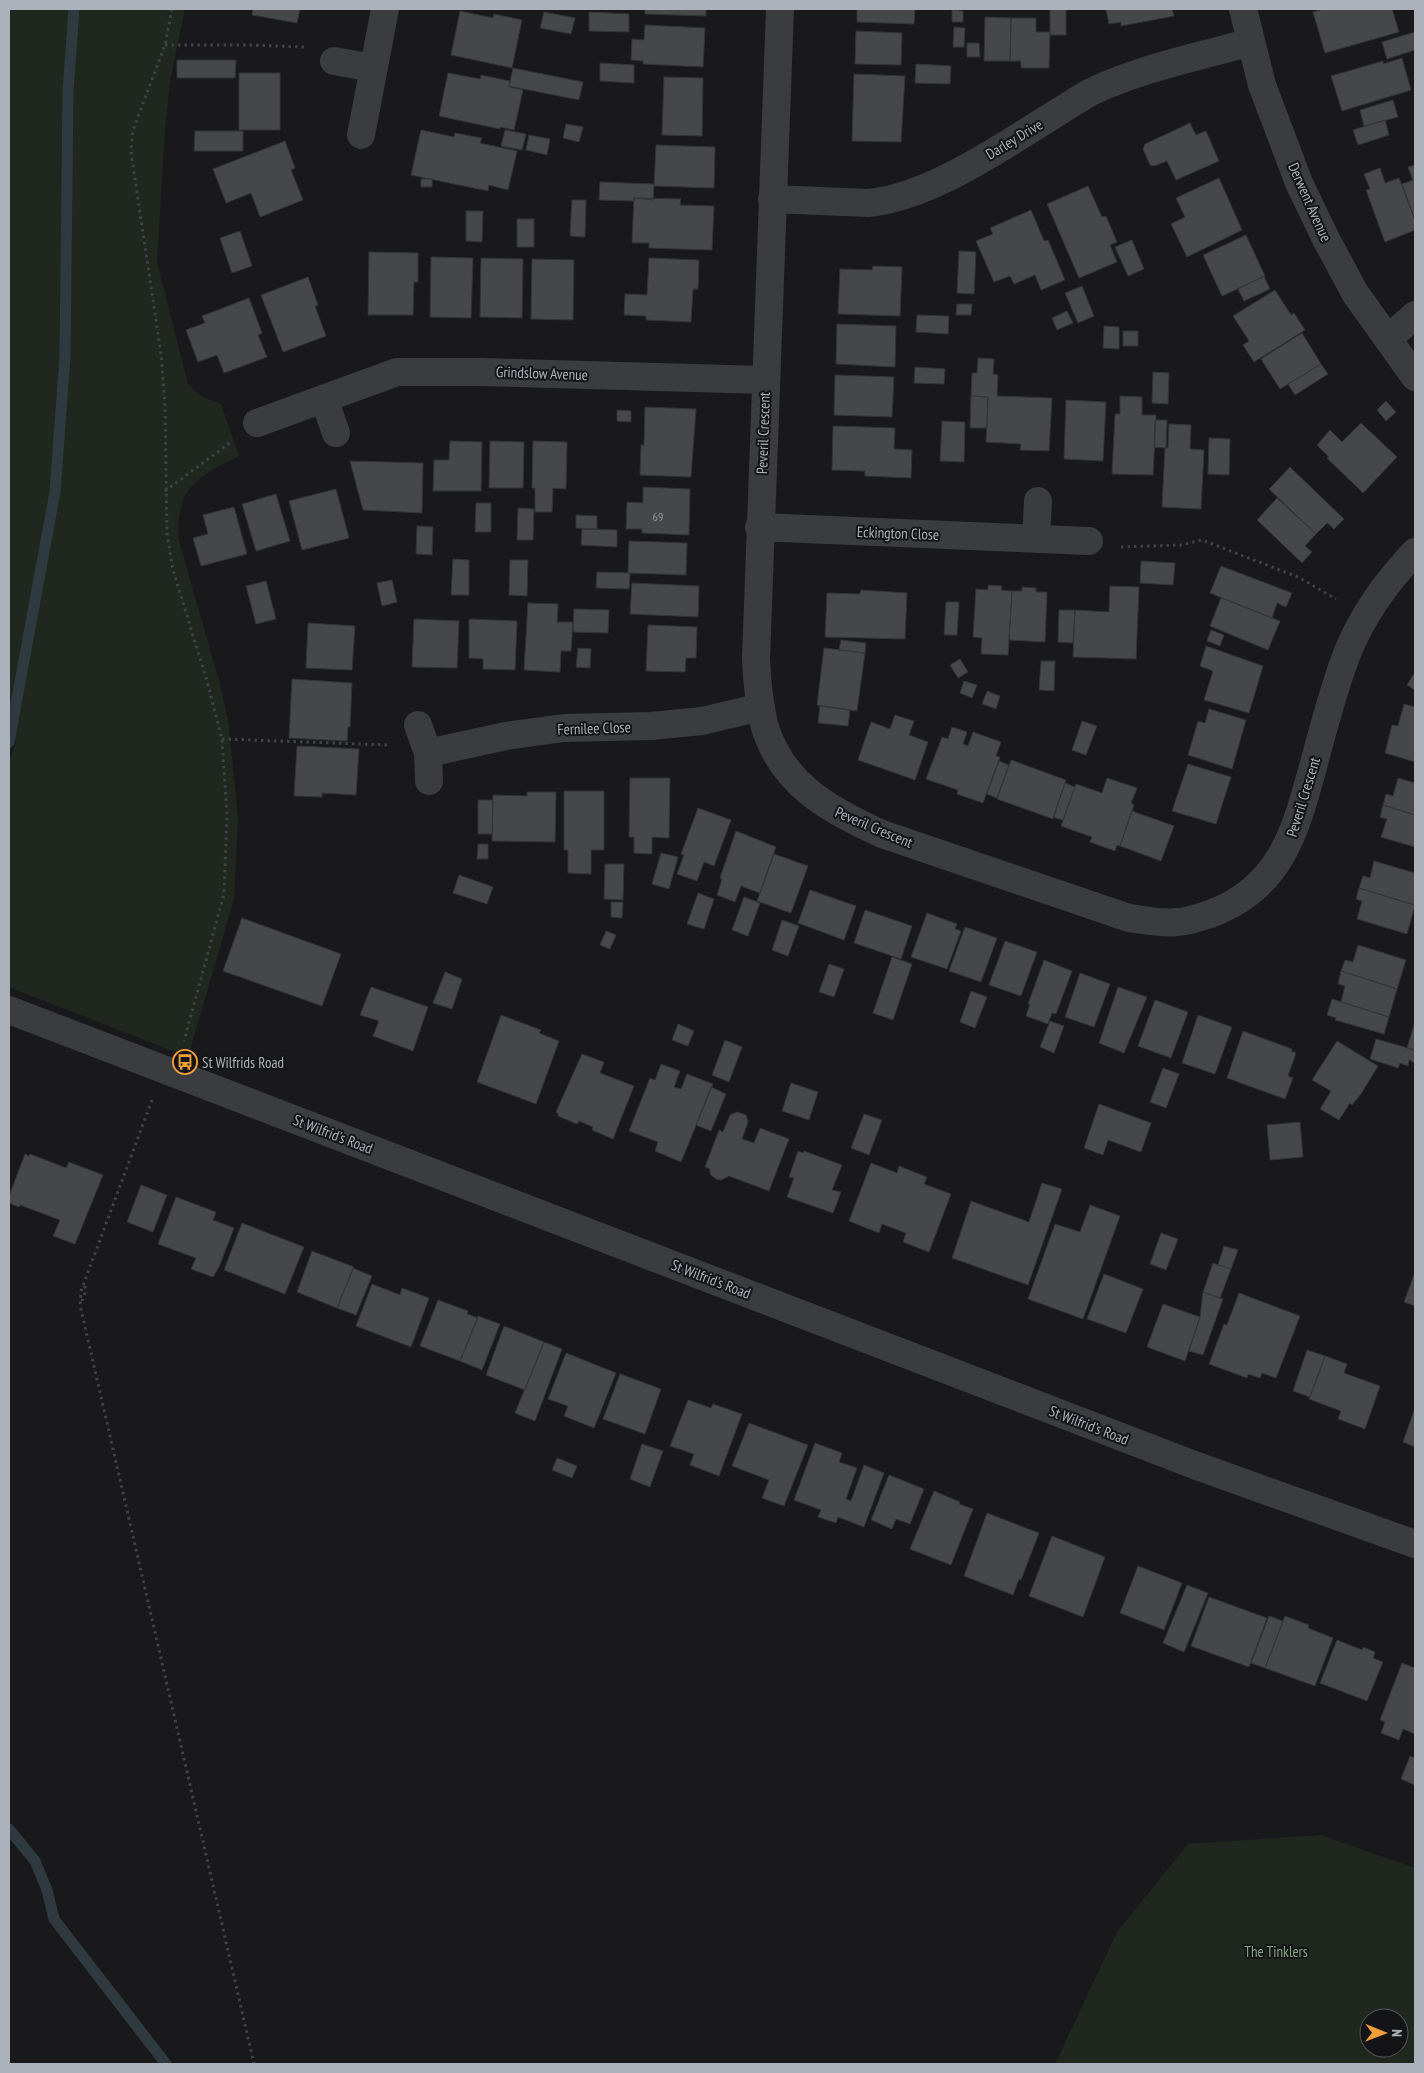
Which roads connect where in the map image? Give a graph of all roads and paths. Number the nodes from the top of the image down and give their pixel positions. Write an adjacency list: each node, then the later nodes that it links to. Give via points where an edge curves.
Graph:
1 (172, 9): 6 (path)
2 (385, 9): 8 (street)
3 (780, 9): 10 (street, Peveril Crescent)
4 (1244, 9): 5 (street, Derwent Avenue)
5 (1251, 42): 10 (street, Darley Drive, via 1111,83 942,181 918,191 883,202 868,203); 12 (street, Derwent Avenue, via 1262,85 1299,183 1355,293)
6 (165, 45): 7 (path, via 297,47 317,49 315,57); 18 (path, via 133,130 131,152 161,354)
7 (334, 61): 8 (street)
8 (372, 68): 9 (street)
9 (361, 135)
10 (772, 199): 14 (street, Peveril Crescent)
11 (1415, 315): 12 (street)
12 (1388, 339): 13 (street, Derwent Avenue)
13 (1415, 377)
14 (765, 380): 15 (street, Grindslow Avenue, via 411,371 382,376); 20 (street, Peveril Crescent)
15 (324, 399): 16 (street, Grindslow Avenue); 17 (street)
16 (257, 423): 18 (path)
17 (336, 433)
18 (165, 491): 26 (path, via 173,570)
19 (1038, 501): 21 (street)
20 (759, 527): 21 (street, Eckington Close); 25 (street, Peveril Crescent, via 756,659)
21 (1036, 539): 22 (street, Eckington Close)
22 (1089, 541): 24 (path, via 1112,542 1112,547 1181,545 1202,540 1298,577)
23 (1415, 552): 24 (street, Peveril Crescent, via 1394,574)
24 (1365, 616): 25 (street, Peveril Crescent, via 1348,653 1299,816 1282,856 1266,879 1246,896 1224,908 1179,922 1129,918 882,834 843,817 816,799 791,774 774,748)
25 (760, 707): 27 (street, Fernilee Close, via 702,721 564,728)
26 (222, 739): 27 (path); 30 (path, via 227,814 224,894)
27 (424, 742): 28 (street)
28 (429, 781)
29 (9, 1010): 30 (street, St Wilfrid's Road)
30 (169, 1072): 31 (street, St Wilfrid's Road, via 1197,1466); 32 (path, via 86,1280 80,1306)
31 (1415, 1544)
32 (254, 2064)

